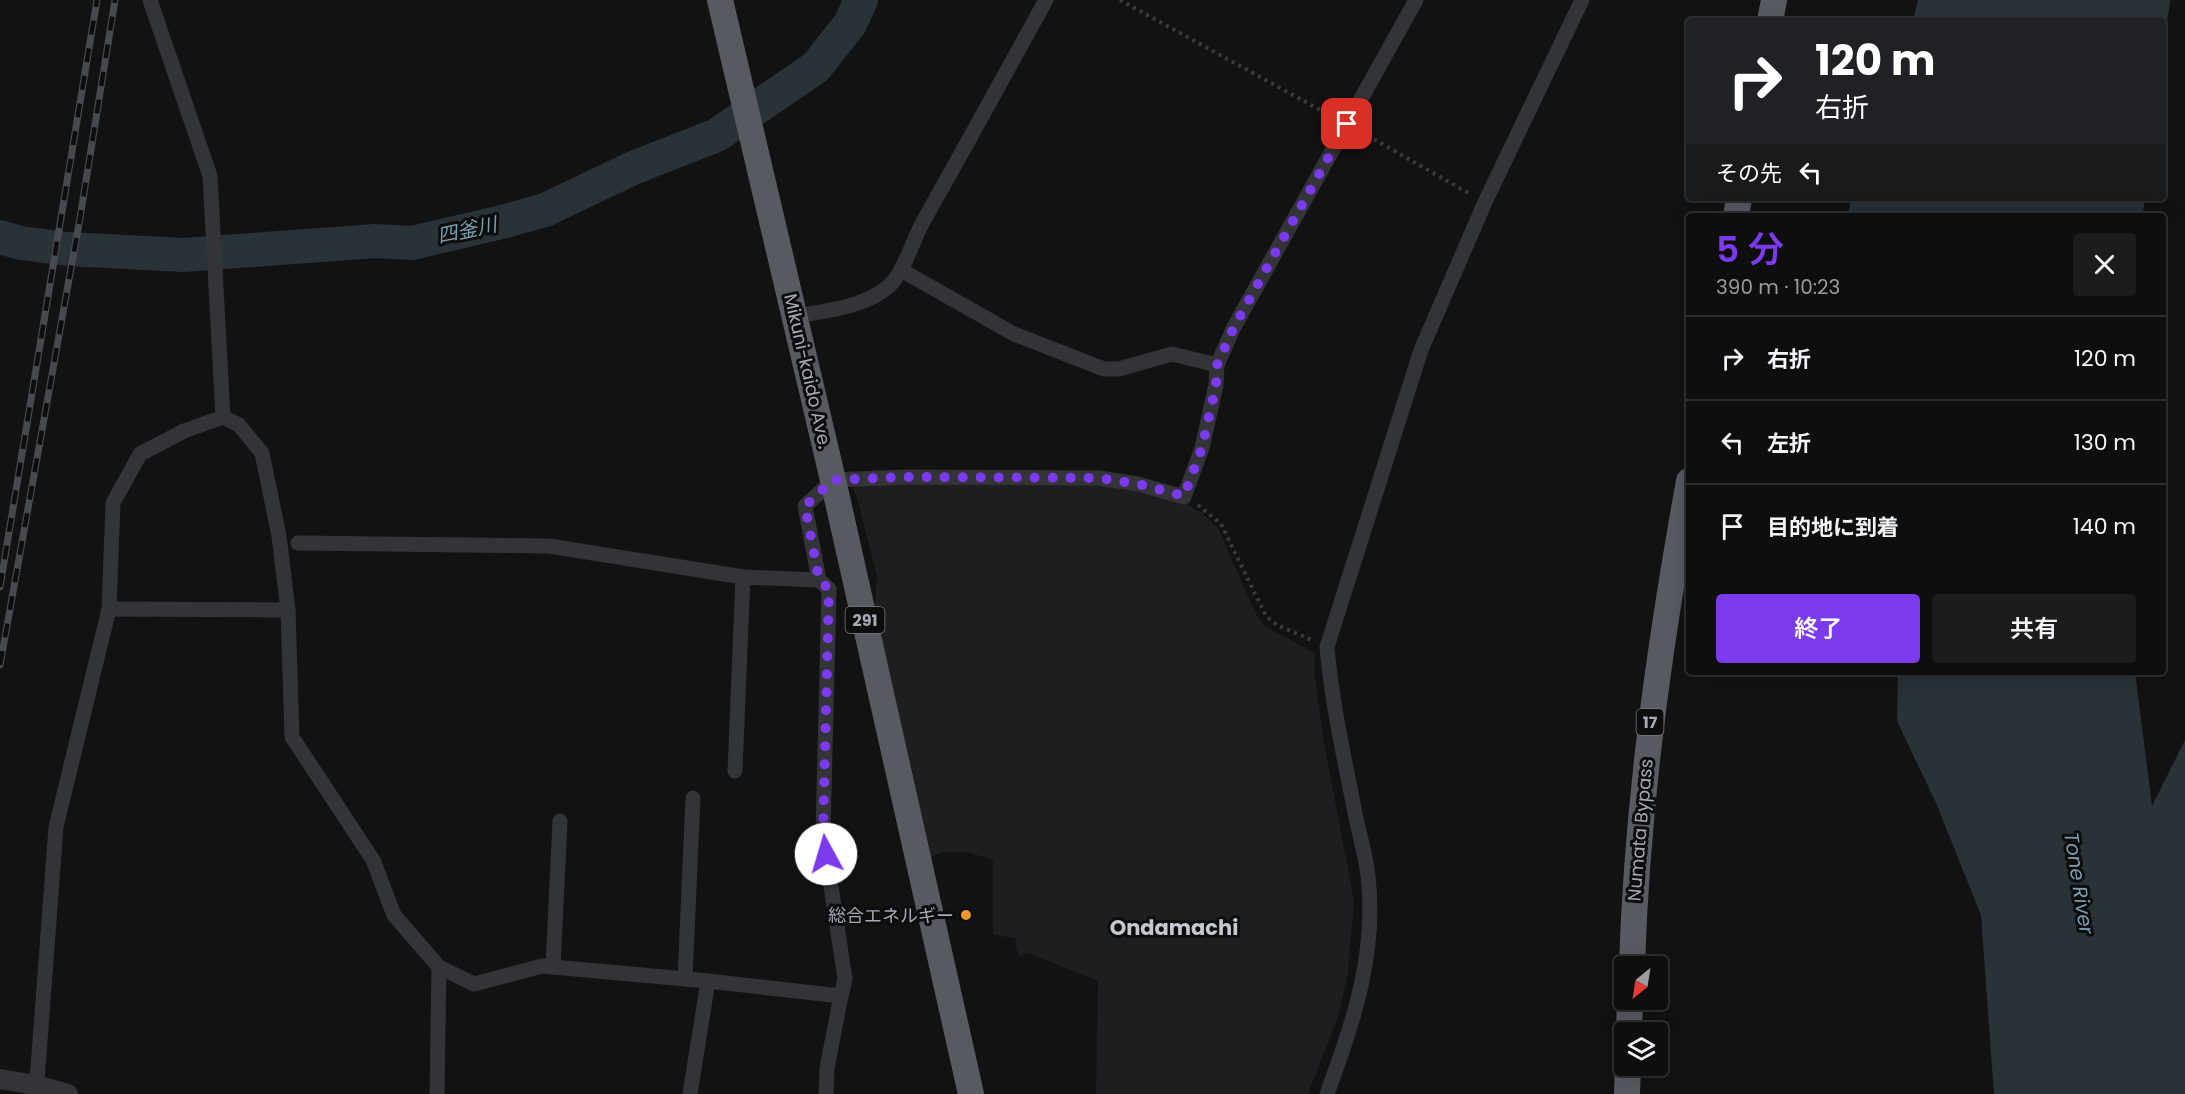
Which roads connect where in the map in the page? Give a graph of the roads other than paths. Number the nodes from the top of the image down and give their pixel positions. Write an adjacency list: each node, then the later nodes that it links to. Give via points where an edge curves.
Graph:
1 (150, 0): 11 (street, via 210,176)
2 (720, 0): 9 (highway, Mikuni-kaido Ave. / 291)
3 (1046, 0): 8 (street, via 920,228)
4 (1416, 0): 10 (street, via 1234,327)
5 (1582, 0): 36 (street, via 1485,202 1421,350 1327,647 1332,697 1368,877 1364,984)
6 (1774, 0): 7 (highway)
7 (1771, 18)
8 (901, 270): 9 (street, via 889,286 860,301); 10 (street, via 1014,334 1104,369 1119,369 1172,354)
9 (795, 316): 12 (highway, Mikuni-kaido Ave. / 291)
10 (1217, 365): 12 (street, via 1202,448 1184,496 1099,478)
11 (223, 417): 17 (street, via 140,453 113,503); 18 (street, via 239,425 262,453 279,536)
12 (833, 480): 16 (street, via 805,506); 35 (highway, Mikuni-kaido Ave. / 291)
13 (1686, 498): 22 (highway, Numata Bypass / 17, via 1646,753 1635,869)
14 (298, 543): 15 (street, via 549,546)
15 (743, 577): 16 (street); 19 (street)
16 (819, 580): 27 (street, via 829,589 823,833 845,979)
17 (109, 609): 18 (street); 30 (street, via 56,827)
18 (288, 610): 23 (street, via 292,736 373,860 394,915)
19 (735, 771)
20 (693, 798): 25 (street)
21 (560, 821): 24 (street)
22 (1632, 956)
23 (439, 967): 24 (street, via 474,984 542,966); 32 (street)
24 (553, 967): 25 (street)
25 (685, 979): 26 (street)
26 (708, 981): 27 (street); 33 (street)
27 (841, 996): 34 (street)
28 (1628, 1076): 37 (highway)
29 (0, 1079): 30 (street)
30 (36, 1089): 31 (street)
31 (68, 1094)
32 (437, 1094)
33 (690, 1094)
34 (826, 1094)
35 (971, 1094)
36 (1327, 1094)
37 (1627, 1094)

